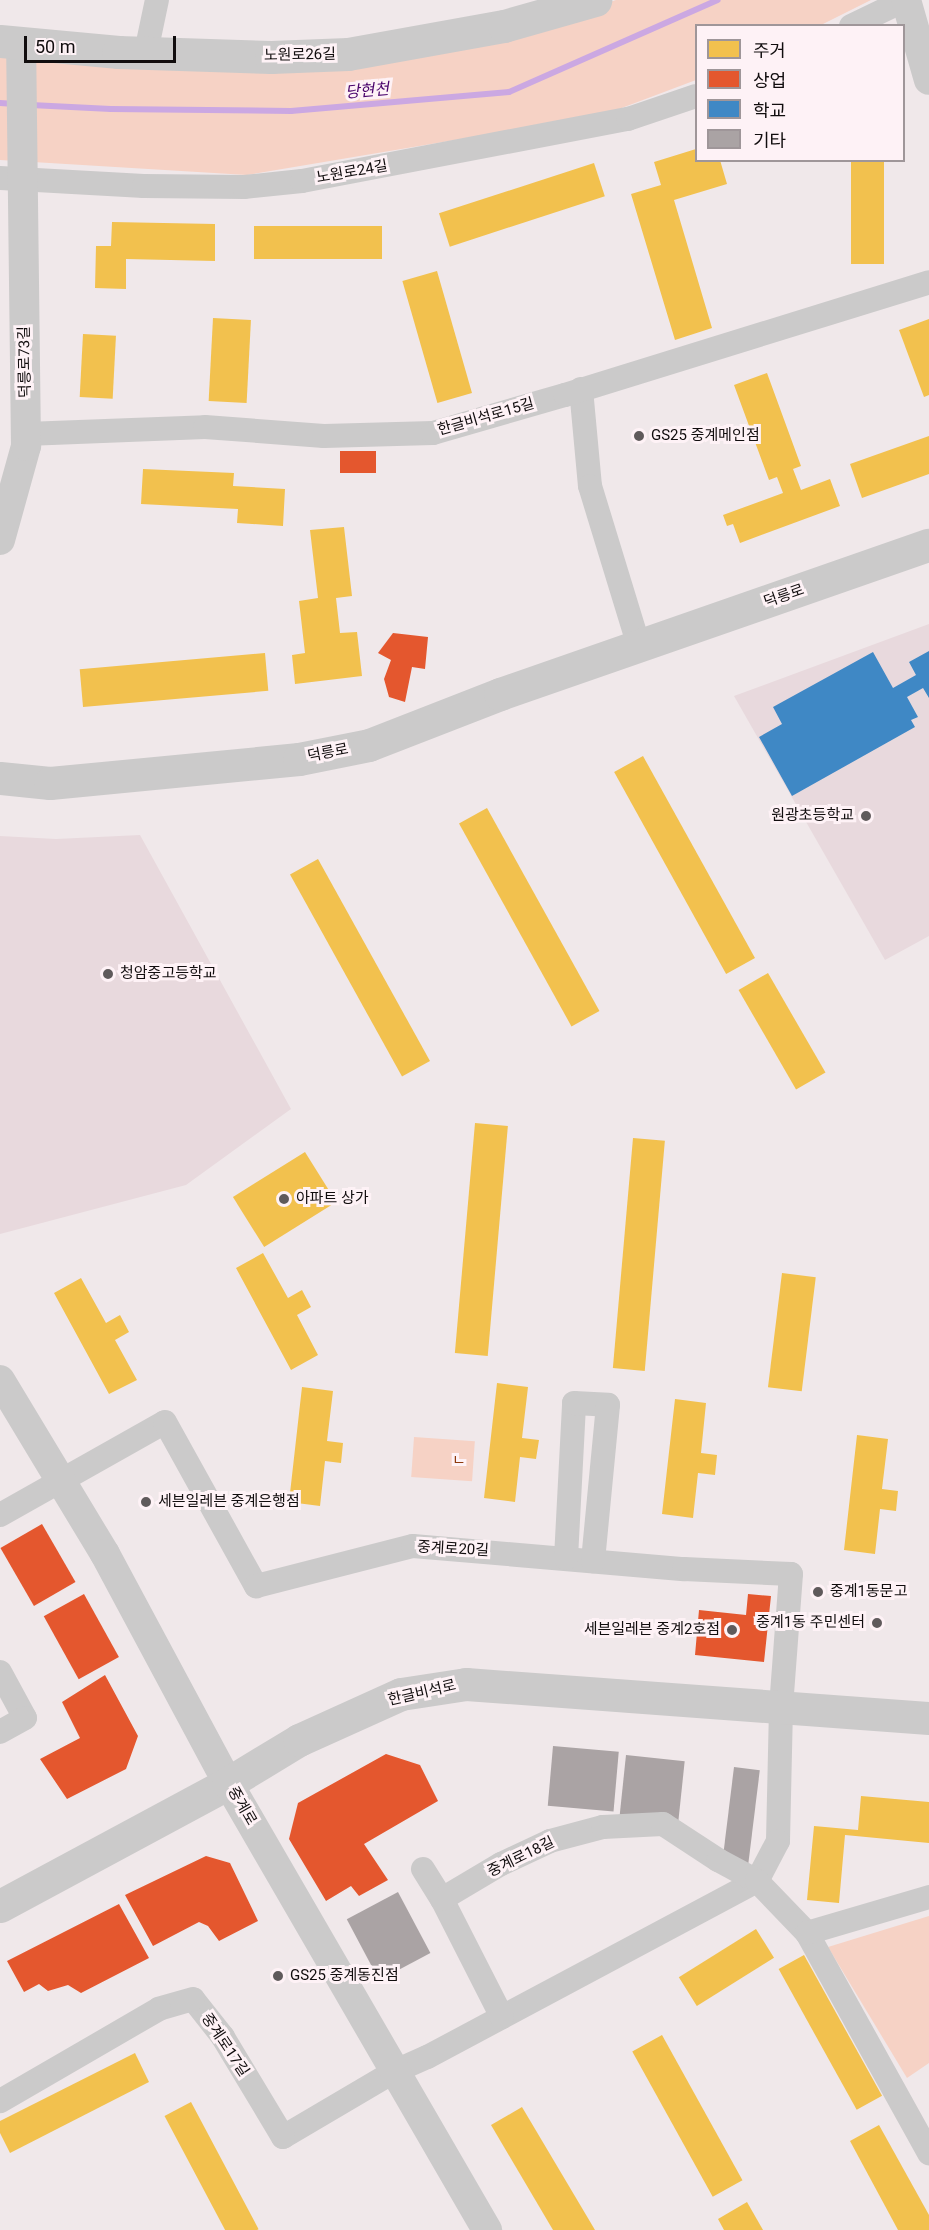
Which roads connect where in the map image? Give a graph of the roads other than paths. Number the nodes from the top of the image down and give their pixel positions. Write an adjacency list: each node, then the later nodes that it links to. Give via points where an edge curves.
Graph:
1 (156, 0): 6 (street)
2 (595, 0): 6 (main road, 노원로26길, via 504,26 348,54 271,57)
3 (905, 0): 4 (street); 7 (street)
4 (856, 24)
5 (10, 42): 6 (main road, 노원로26길); 9 (street, 덕릉로73길)
6 (146, 52)
7 (929, 80)
8 (695, 96): 9 (street, 노원로24길, via 628,119 302,181 244,187)
9 (11, 179): 12 (street, 덕릉로73길)
10 (929, 282): 11 (street, 한글비석로15길)
11 (581, 389): 12 (street, 한글비석로15길, via 433,433 324,435 206,427); 15 (street, via 590,486)
12 (26, 434): 13 (street, 덕릉로73길)
13 (0, 540)
14 (929, 545): 15 (main road, 덕릉로)
15 (639, 646): 16 (main road, 덕릉로, via 436,717 369,745 299,759 50,783)
16 (0, 778)
17 (0, 1380): 18 (street, 중계로)
18 (60, 1480): 19 (street); 20 (street, 중계로20길, via 165,1422 256,1586 413,1546); 26 (street, 중계로, via 156,1644)
19 (0, 1515)
20 (566, 1558): 21 (street, 중계로20길); 21 (street, via 574,1403 608,1405)
21 (593, 1561): 23 (street, 중계로20길, via 791,1574)
22 (0, 1672): 25 (street, via 25,1718)
23 (781, 1708): 24 (main road, 한글비석로); 26 (main road, 한글비석로, via 519,1686 447,1686 401,1694 373,1705 299,1740); 28 (street, via 778,1841)
24 (929, 1718)
25 (0, 1732)
26 (228, 1783): 31 (main road, 한글비석로); 34 (street, 중계로)
27 (423, 1869): 30 (street)
28 (757, 1881): 30 (street, 중계로18길, via 663,1824 603,1827 550,1841); 32 (street, 중계로18길); 33 (street)
29 (929, 1897): 32 (street)
30 (441, 1899): 33 (street)
31 (0, 1906)
32 (807, 1933): 36 (street, 중계로18길)
33 (502, 2017): 34 (street)
34 (395, 2071): 35 (street, 중계로17길, via 283,2137 223,2037 193,1999 159,2009); 37 (street, 중계로)
35 (0, 2101)
36 (929, 2152)
37 (487, 2230)

